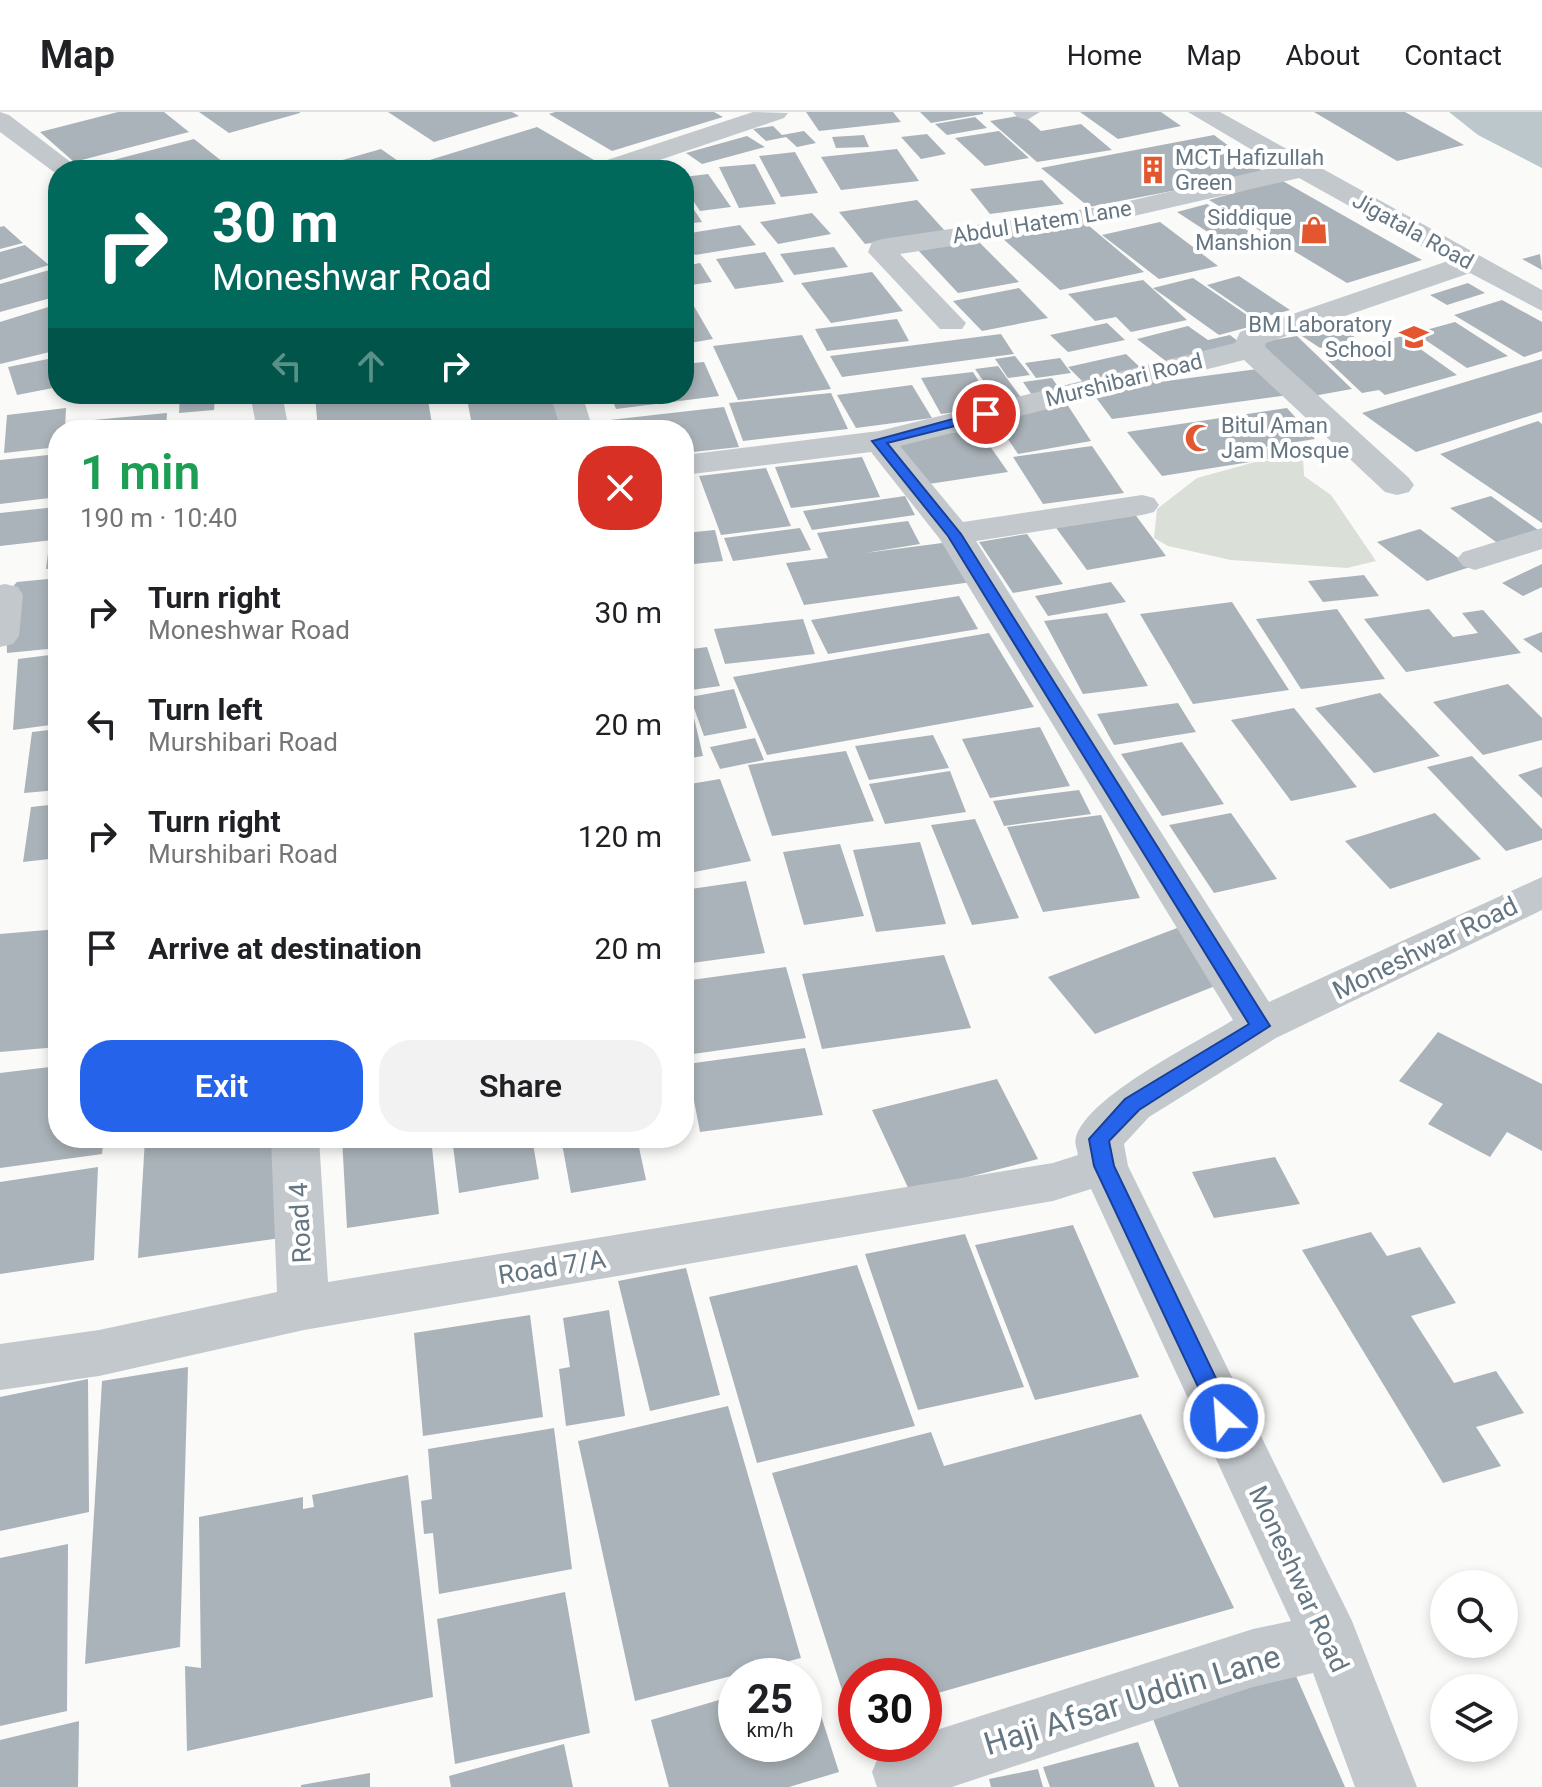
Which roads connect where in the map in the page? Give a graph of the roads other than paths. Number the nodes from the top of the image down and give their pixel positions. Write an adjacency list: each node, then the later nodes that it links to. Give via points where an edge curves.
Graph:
1 (1201, 112): 6 (street, Jigatala Road)
2 (774, 113): 5 (street)
3 (0, 120): 4 (street)
4 (54, 160)
5 (634, 160)
6 (1303, 169): 7 (street, Jigatala Road); 9 (street, Abdul Hatem Lane, via 1112,213 882,248)
7 (1472, 263): 8 (street, Jigatala Road); 10 (street, Murshibari Road, via 1251,338)
8 (1542, 302)
9 (951, 323)
10 (1250, 349): 11 (street, Murshibari Road); 13 (street)
11 (879, 441): 12 (street, Murshibari Road); 15 (street)
12 (694, 464)
13 (1397, 485)
14 (1142, 505): 15 (street)
15 (954, 534): 21 (street)
16 (1542, 538): 17 (street)
17 (1475, 559)
18 (5, 595): 19 (street)
19 (0, 636)
20 (1542, 892): 21 (street, Moneshwar Road)
21 (1260, 1026): 23 (street, Moneshwar Road, via 1132,1104 1099,1139)
22 (296, 1148): 24 (street, Road 4)
23 (1104, 1166): 24 (street, Road 7/A, via 1053,1182); 26 (street, Moneshwar Road)
24 (304, 1308): 25 (street, Road 7/A, via 99,1353)
25 (0, 1367)
26 (1331, 1641): 27 (street, Haji Afsar Uddin Lane, via 1253,1658 903,1772); 28 (street, Moneshwar Road)
27 (908, 1787)
28 (1386, 1787)

